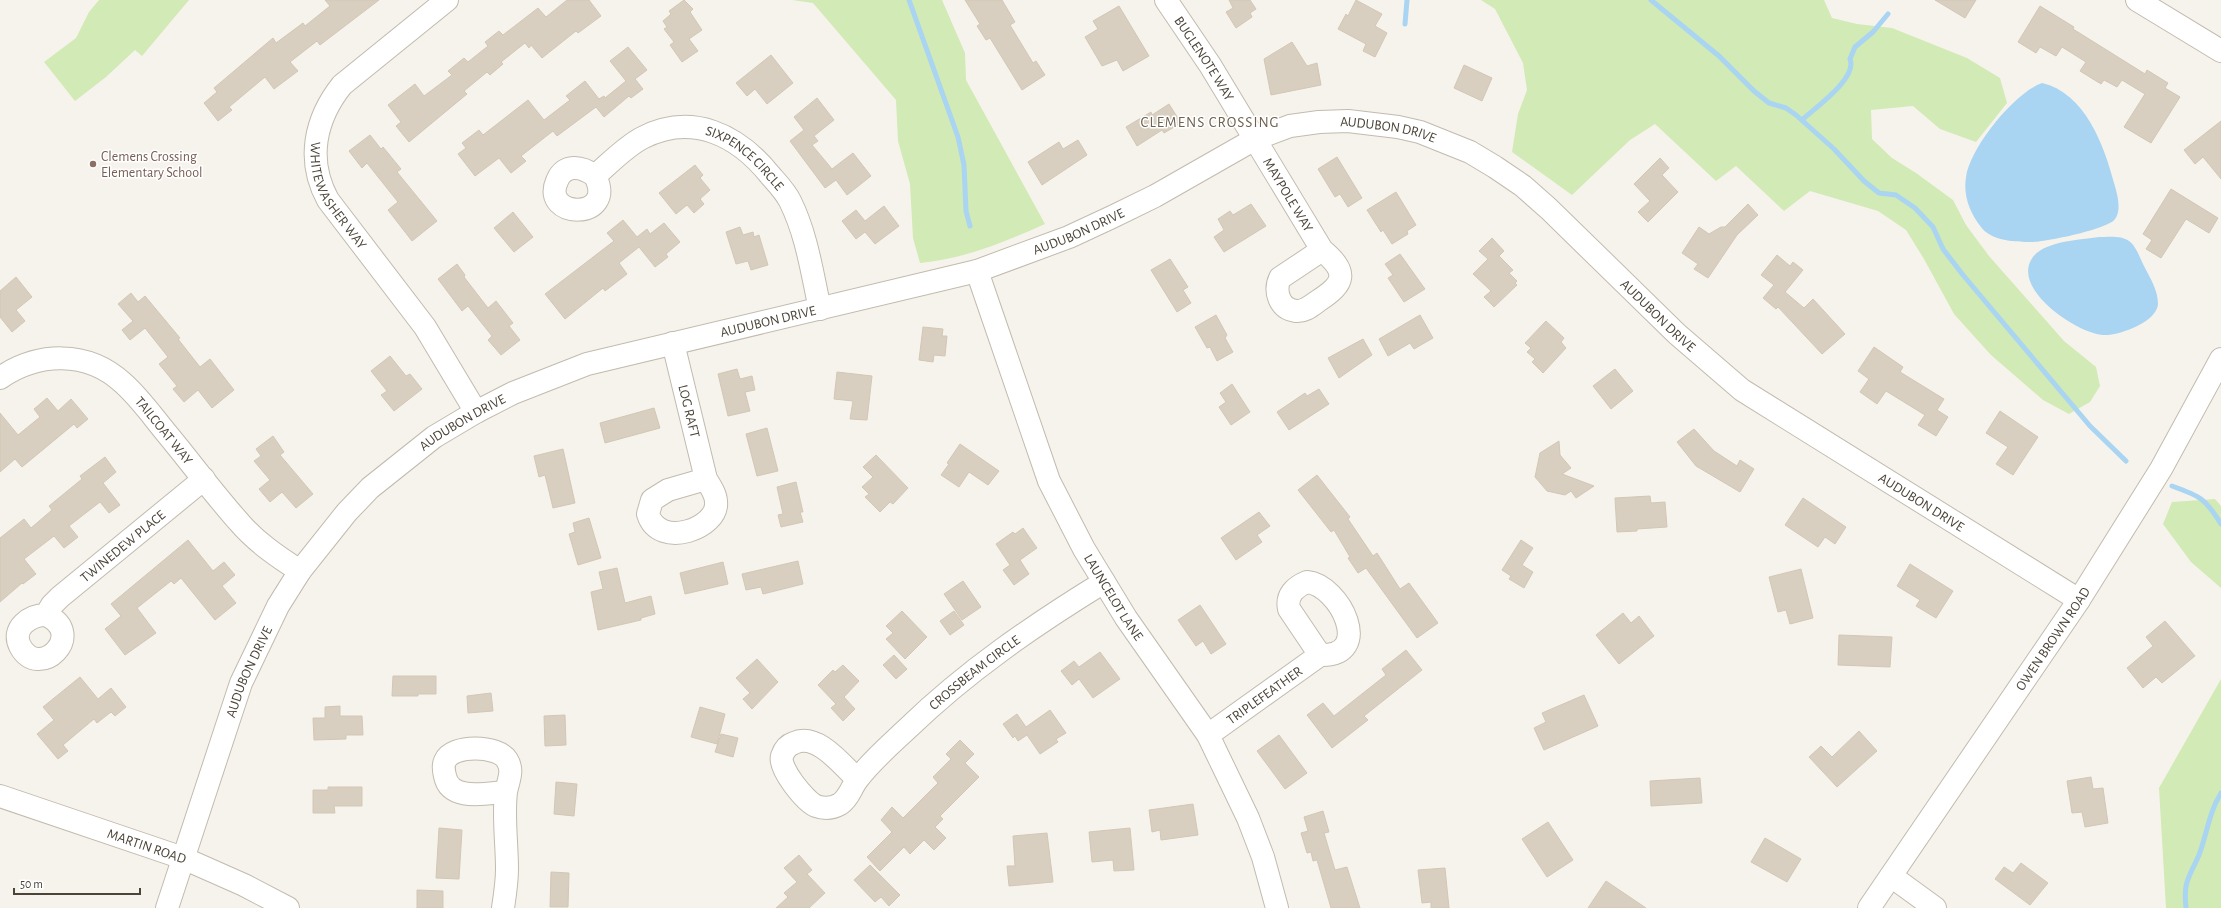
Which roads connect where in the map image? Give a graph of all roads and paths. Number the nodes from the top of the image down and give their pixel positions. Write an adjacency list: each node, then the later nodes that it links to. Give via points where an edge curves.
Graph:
1 (447, 0): 13 (street, WHITEWASHER WAY, via 342,85 330,99 314,142 315,159 320,186 328,200 425,327)
2 (1166, 0): 5 (street, BUGLENOTE WAY, via 1210,65)
3 (2137, 0): 4 (street)
4 (2221, 51)
5 (1255, 139): 7 (street, MAYPOLE WAY); 8 (street, AUDUBON DRIVE, via 1155,196 1112,217 1069,237); 18 (street, AUDUBON DRIVE, via 1290,126 1348,121 1420,132 1476,156 1523,186 1677,334 1742,390)
6 (595, 176): 9 (street, SIXPENCE CIRCLE, via 643,138 660,132 700,128 717,132 739,144 757,159 790,200 805,237)
7 (1322, 250)
8 (977, 271): 9 (street, AUDUBON DRIVE); 17 (street, LAUNCELOT LANE, via 1049,481)
9 (820, 309): 10 (street, AUDUBON DRIVE)
10 (673, 343): 13 (street, AUDUBON DRIVE, via 587,364 513,393); 15 (street, LOG RAFT)
11 (2221, 359): 18 (street, OWEN BROWN ROAD, via 2160,469)
12 (0, 378): 14 (street, TAILCOAT WAY, via 14,369 49,358 80,360 108,372 136,396)
13 (476, 412): 16 (street, AUDUBON DRIVE, via 434,437 370,488 325,538)
14 (204, 479): 16 (street, TAILCOAT WAY, via 254,537 270,552); 19 (street, TWINEDEW PLACE, via 60,597)
15 (706, 479)
16 (300, 571): 25 (street, AUDUBON DRIVE, via 274,612 241,683)
17 (1104, 582): 21 (street, LAUNCELOT LANE, via 1148,652); 22 (street, CROSSBEAM CIRCLE, via 1033,626 950,689)
18 (2079, 600): 26 (street, OWEN BROWN ROAD)
19 (46, 615)
20 (1320, 654): 21 (street, TRIPLEFEATHER)
21 (1208, 735): 30 (street, LAUNCELOT LANE, via 1248,818 1263,857)
22 (858, 779)
23 (506, 792): 29 (street, via 507,870)
24 (0, 796): 25 (street, MARTIN ROAD)
25 (183, 858): 27 (street, AUDUBON DRIVE); 28 (street, MARTIN ROAD)
26 (1891, 876): 31 (street, OWEN BROWN ROAD); 32 (street)
27 (167, 908)
28 (288, 908)
29 (503, 908)
30 (1277, 908)
31 (1869, 908)
32 (1935, 908)

